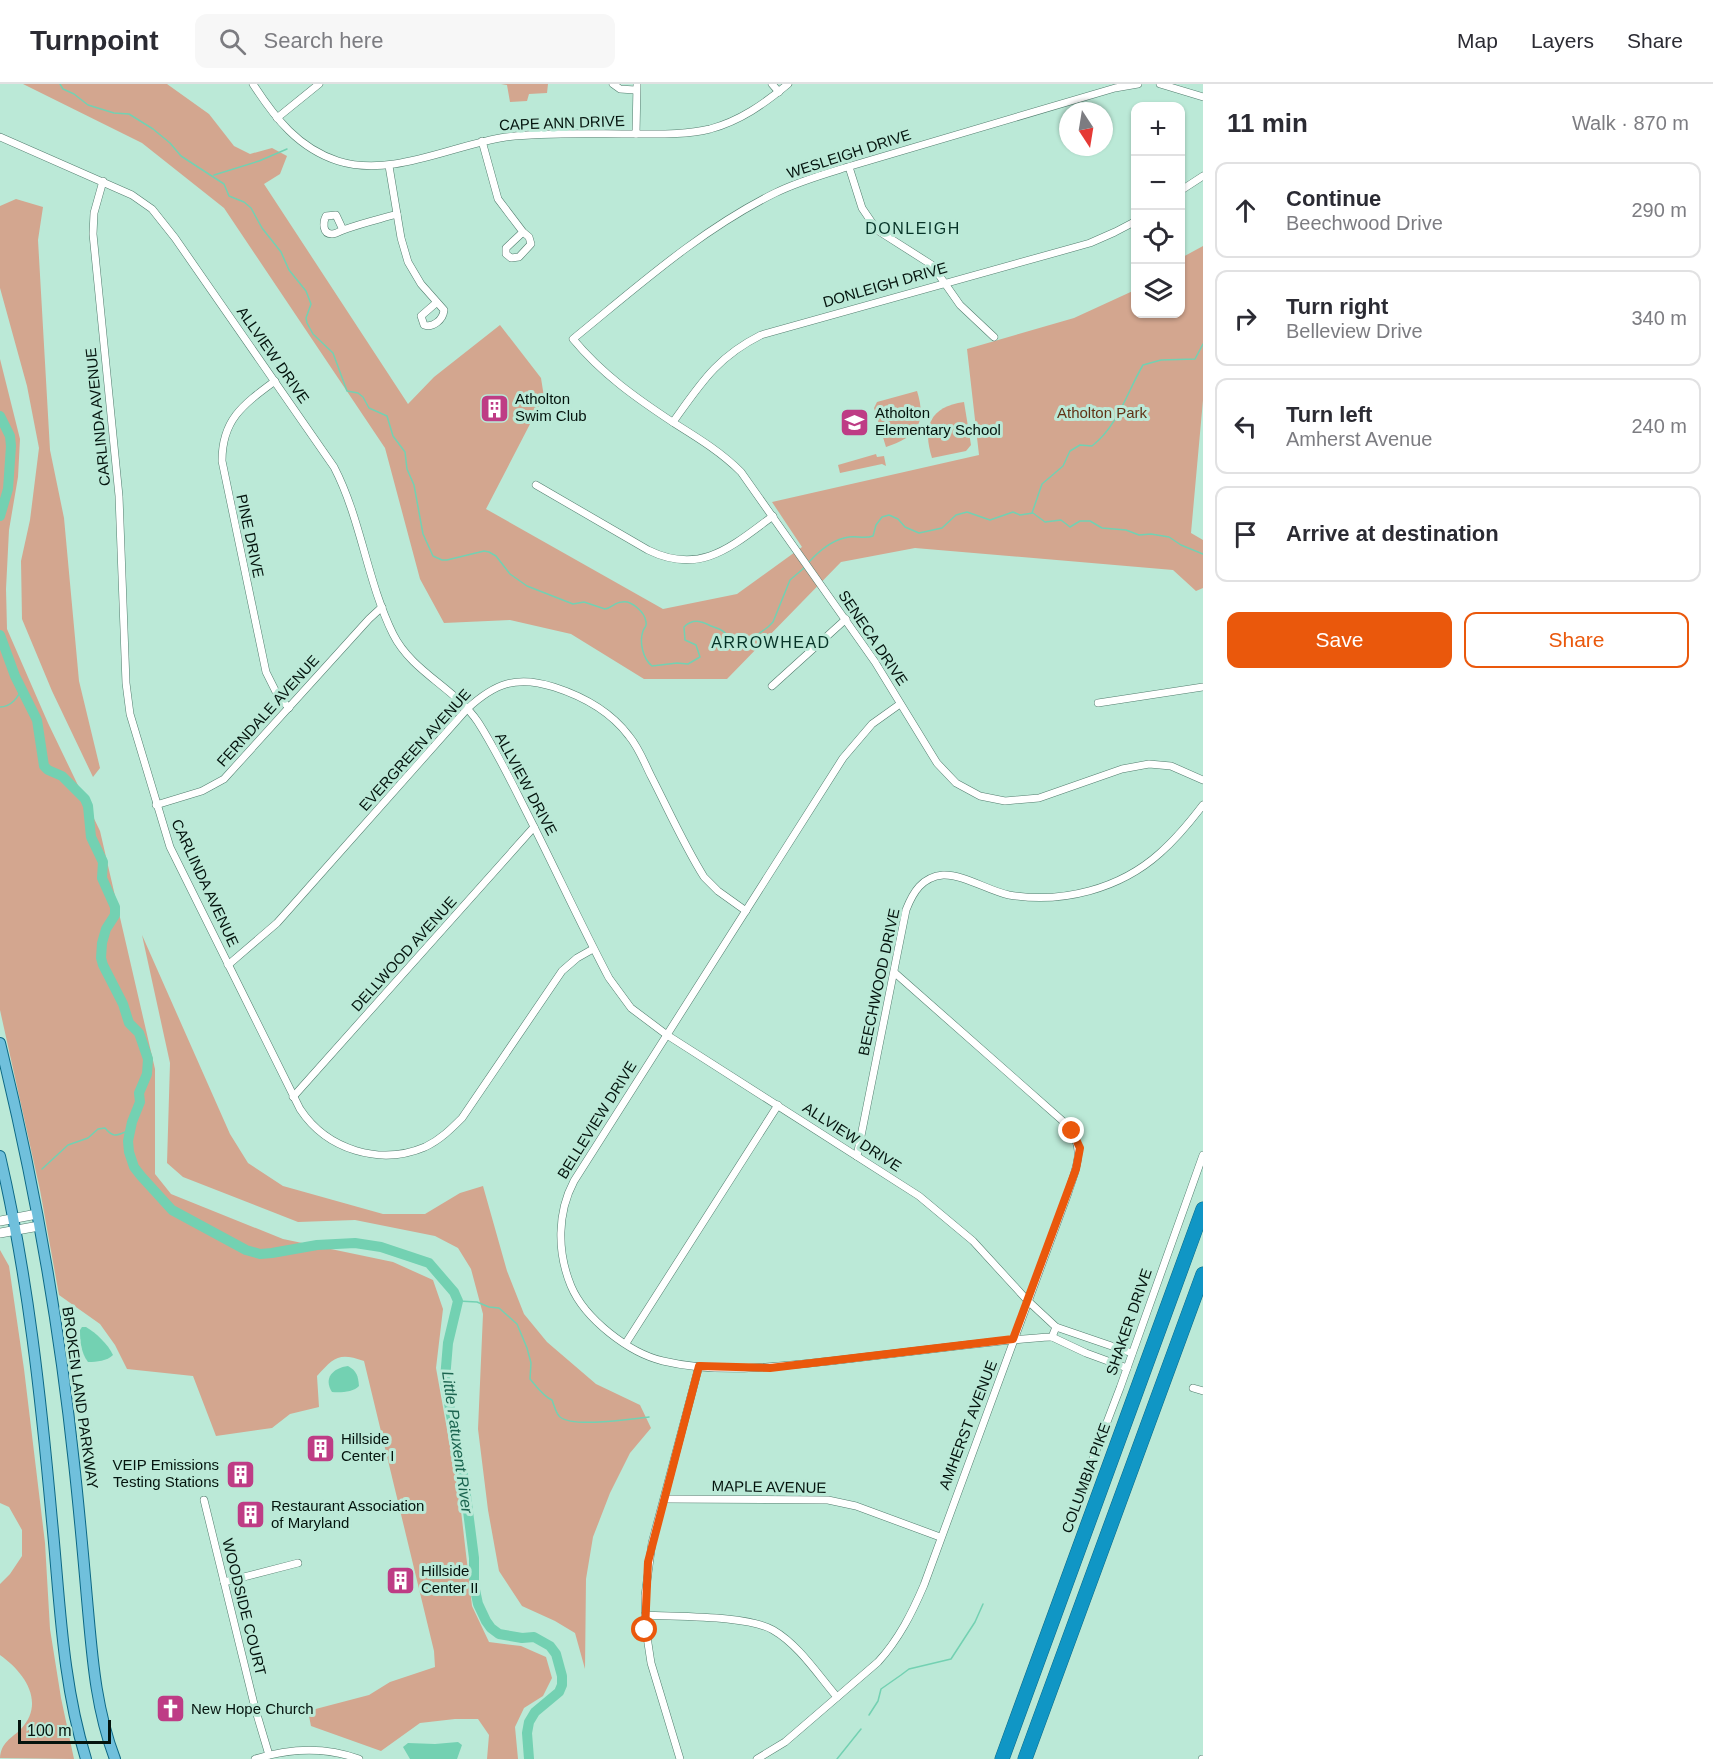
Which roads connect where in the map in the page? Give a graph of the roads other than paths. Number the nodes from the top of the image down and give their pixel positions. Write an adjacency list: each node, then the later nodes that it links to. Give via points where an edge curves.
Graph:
1 (253, 84): 11 (street, CAPE ANN DRIVE)
2 (319, 84): 11 (street)
3 (613, 84): 8 (street, via 620,89)
4 (772, 84): 9 (street)
5 (788, 84): 9 (street, CAPE ANN DRIVE)
6 (1138, 84): 16 (street, WESLEIGH DRIVE)
7 (1160, 84): 10 (street)
8 (636, 87): 12 (street)
9 (779, 92): 12 (street, CAPE ANN DRIVE, via 750,113 715,127 683,133)
10 (1203, 97)
11 (277, 118): 15 (street, CAPE ANN DRIVE, via 297,139 327,157 360,166)
12 (636, 134): 14 (street, CAPE ANN DRIVE, via 520,136)
13 (0, 136): 18 (street, ALLVIEW DRIVE)
14 (482, 141): 15 (street, CAPE ANN DRIVE); 23 (street, via 498,199)
15 (389, 166): 20 (street)
16 (849, 167): 24 (street, via 872,223 932,265); 27 (street, WESLEIGH DRIVE, via 775,193 710,231)
17 (1203, 176): 19 (street)
18 (103, 181): 28 (street, ALLVIEW DRIVE, via 152,209); 41 (street, CARLINDA AVENUE, via 93,234 120,505 127,699)
19 (1185, 187)
20 (397, 214): 22 (street); 25 (street, via 408,262)
21 (1131, 224): 24 (street, DONLEIGH DRIVE, via 1090,243)
22 (343, 230)
23 (523, 232)
24 (944, 283): 26 (street, via 960,305); 29 (street, DONLEIGH DRIVE, via 780,329 746,343 710,371)
25 (436, 303)
26 (994, 337)
27 (573, 339): 29 (street, SENECA DRIVE, via 612,380)
28 (275, 381): 32 (street, ALLVIEW DRIVE, via 340,477); 38 (street, PINE DRIVE, via 236,414 225,437 222,461 266,672)
29 (673, 422): 31 (street, SENECA DRIVE, via 727,458)
30 (536, 485): 31 (street, via 648,550 680,560 717,555)
31 (773, 516): 33 (street, SENECA DRIVE)
32 (382, 607): 38 (street, FERNDALE AVENUE); 39 (street, ALLVIEW DRIVE, via 407,655)
33 (846, 619): 34 (street); 37 (street, SENECA DRIVE)
34 (772, 686)
35 (1203, 687): 36 (street)
36 (1098, 703)
37 (900, 704): 40 (street, SENECA DRIVE, via 947,775 967,790 992,800 1039,798 1122,769 1149,764 1171,766); 44 (street, BELLEVIEW DRIVE, via 872,724 852,746)
38 (289, 708): 41 (street, FERNDALE AVENUE, via 224,779 202,791)
39 (467, 709): 43 (street, ALLVIEW DRIVE, via 480,725); 44 (street, EVERGREEN AVENUE, via 488,691 523,681 559,688 603,710 638,749 704,877); 46 (street, EVERGREEN AVENUE, via 278,923)
40 (1203, 780)
41 (156, 805): 46 (street, CARLINDA AVENUE, via 177,862)
42 (1203, 805): 47 (street, BEECHWOOD DRIVE, via 1173,841 1148,863 1093,890 1033,897 999,892 948,875 929,878 918,886 909,903)
43 (534, 827): 45 (street, ALLVIEW DRIVE); 50 (street, DELLWOOD AVENUE)
44 (746, 911): 48 (street, BELLEVIEW DRIVE)
45 (593, 949): 48 (street, ALLVIEW DRIVE, via 631,1008); 50 (street, CARLINDA AVENUE, via 562,971 462,1118 426,1146 389,1155 352,1150 320,1132)
46 (228, 965): 50 (street, CARLINDA AVENUE)
47 (895, 973): 54 (street, BEECHWOOD DRIVE); 63 (street, AMHERST AVENUE, via 1076,1137 1080,1148 1076,1169)
48 (667, 1035): 51 (street, ALLVIEW DRIVE); 67 (street, BELLEVIEW DRIVE, via 574,1181 562,1218 562,1257 574,1292 596,1321)
49 (0, 1043): 56 (main road, BROKEN LAND PARKWAY)
50 (293, 1097)
51 (778, 1105): 54 (street, ALLVIEW DRIVE); 67 (street)
52 (1203, 1155): 68 (street, SHAKER DRIVE)
53 (0, 1156): 57 (main road)
54 (857, 1156): 63 (street, ALLVIEW DRIVE, via 957,1226)
55 (1203, 1209): 79 (highway, COLUMBIA PIKE)
56 (37, 1214): 57 (street); 59 (main road, BROKEN LAND PARKWAY)
57 (12, 1218): 58 (street); 60 (main road)
58 (0, 1221)
59 (39, 1226): 60 (street); 84 (main road, BROKEN LAND PARKWAY, via 69,1416 92,1663 101,1715)
60 (15, 1230): 61 (street); 83 (main road, via 42,1419 65,1665)
61 (0, 1233)
62 (1203, 1274): 91 (highway)
63 (1027, 1300): 64 (street, ALLVIEW DRIVE); 66 (street, AMHERST AVENUE)
64 (1056, 1327): 65 (street); 68 (street, ALLVIEW DRIVE)
65 (1052, 1336): 66 (street, BELLEVIEW DRIVE); 70 (street)
66 (1013, 1339): 69 (street, BELLEVIEW DRIVE, via 770,1368); 76 (street, AMHERST AVENUE)
67 (626, 1343): 69 (street, BELLEVIEW DRIVE, via 655,1359)
68 (1132, 1353): 70 (street, SHAKER DRIVE)
69 (699, 1366): 74 (street)
70 (1127, 1368): 73 (street, SHAKER DRIVE)
71 (1193, 1388): 72 (street)
72 (1203, 1392)
73 (1078, 1498)
74 (664, 1499): 76 (street, MAPLE AVENUE, via 828,1500 856,1506); 80 (street, via 648,1562)
75 (204, 1500): 78 (street, WOODSIDE COURT)
76 (940, 1537): 81 (street, AMHERST AVENUE, via 924,1585 898,1637 878,1662)
77 (298, 1563): 78 (street)
78 (224, 1582): 82 (street, WOODSIDE COURT)
79 (1056, 1610): 89 (highway); 90 (highway, COLUMBIA PIKE)
80 (645, 1615): 81 (street, via 742,1621 773,1630); 87 (street, via 651,1663)
81 (837, 1697): 88 (street, AMHERST AVENUE, via 785,1742)
82 (269, 1755): 85 (street); 86 (street, via 318,1749)
83 (86, 1759)
84 (115, 1759)
85 (255, 1759)
86 (359, 1759)
87 (680, 1759)
88 (757, 1759)
89 (992, 1759)
90 (1002, 1759)
91 (1026, 1759)

